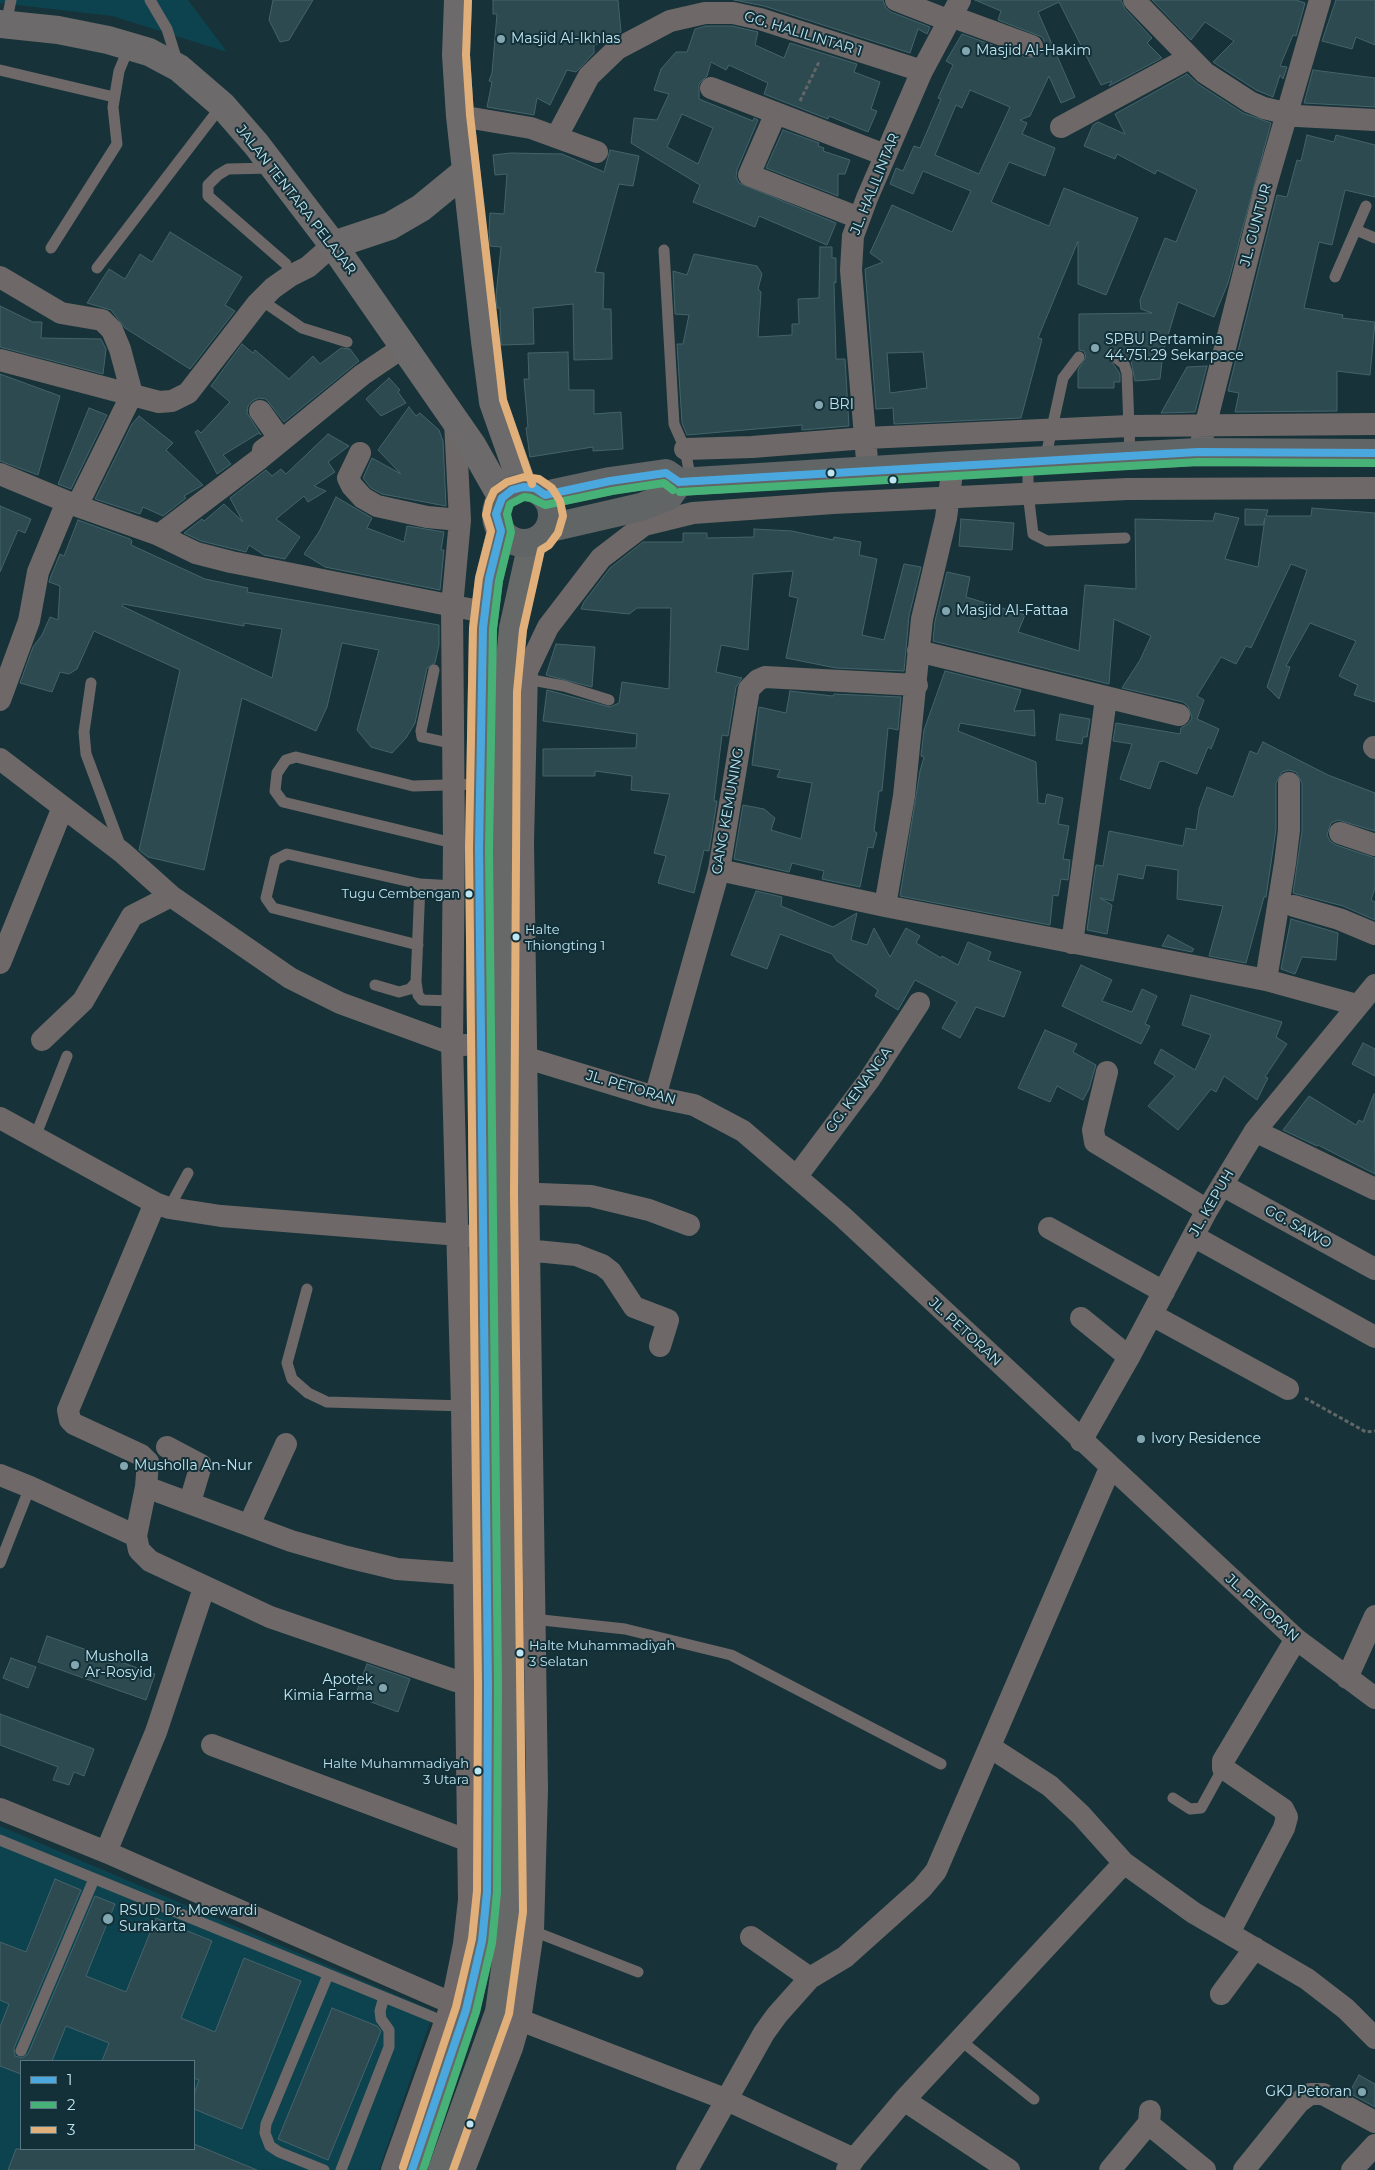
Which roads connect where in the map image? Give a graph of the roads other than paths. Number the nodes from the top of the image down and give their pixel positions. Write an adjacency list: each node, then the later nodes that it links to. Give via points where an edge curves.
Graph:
1 (150, 0): 12 (lane, via 167,29)
2 (458, 0): 19 (main road, via 456,55)
3 (896, 0): 7 (street)
4 (1134, 0): 11 (street)
5 (1320, 0): 18 (street, JL. GUNTUR)
6 (762, 10): 14 (street, GG. HALILINTAR 1, via 830,42); 23 (street, GG. HALILINTAR 1, via 704,13 670,22 627,42 589,76)
7 (954, 13): 9 (street); 14 (street, JL. HALILINTAR)
8 (6, 16): 10 (main road, JALAN TENTARA PELAJAR)
9 (1032, 46)
10 (130, 47): 12 (main road, JALAN TENTARA PELAJAR, via 149,52); 16 (lane, via 119,71)
11 (1189, 58): 18 (street, via 1235,94); 22 (street)
12 (179, 68): 17 (main road, JALAN TENTARA PELAJAR)
13 (0, 70): 16 (lane)
14 (922, 71): 25 (street, JL. HALILINTAR)
15 (711, 88): 20 (street)
16 (114, 97): 33 (lane, via 117,144)
17 (222, 105): 26 (main road, JALAN TENTARA PELAJAR); 36 (lane)
18 (1288, 115): 21 (street); 49 (street, JL. GUNTUR, via 1265,189)
19 (460, 116): 23 (street, via 508,123); 27 (main road)
20 (783, 118): 25 (street); 29 (street, via 749,175)
21 (1375, 120)
22 (1061, 127)
23 (557, 136): 24 (street)
24 (597, 152)
25 (885, 156): 29 (street, JL. HALILINTAR)
26 (274, 168): 32 (main road, JALAN TENTARA PELAJAR); 35 (lane, via 228,169 208,185 208,196)
27 (465, 172): 32 (main road, via 421,208 390,226); 68 (main road, via 493,402)
28 (1366, 206): 30 (lane)
29 (859, 218): 52 (street, JL. HALILINTAR, via 853,236 851,270)
30 (1356, 230): 31 (lane); 38 (lane)
31 (1375, 238)
32 (333, 245): 39 (street); 41 (main road, JALAN TENTARA PELAJAR)
33 (51, 248)
34 (664, 250): 53 (lane, via 674,424)
35 (286, 264)
36 (97, 268)
37 (0, 277): 45 (street, via 61,313 102,320 112,330 120,349)
38 (1335, 277)
39 (261, 300): 40 (lane, via 302,328); 45 (street, via 188,393 172,401 159,402)
40 (347, 342)
41 (405, 346): 47 (main road, JALAN TENTARA PELAJAR); 58 (street, via 362,375)
42 (1079, 357): 51 (lane, via 1063,378)
43 (1115, 357): 50 (lane, via 1124,364 1127,373)
44 (0, 360): 45 (street)
45 (132, 394): 71 (street)
46 (260, 411): 58 (street, via 278,436 257,455)
47 (455, 422): 68 (main road, JALAN TENTARA PELAJAR, via 481,460); 73 (street)
48 (1375, 424): 49 (street)
49 (1205, 425): 50 (street); 54 (street, JL. GUNTUR)
50 (1129, 426): 51 (street); 57 (lane)
51 (1051, 431): 52 (street); 59 (lane)
52 (866, 438): 53 (street, via 752,448); 61 (street, JL. HALILINTAR)
53 (685, 449): 64 (lane)
54 (1198, 452): 56 (highway); 57 (highway)
55 (360, 453): 73 (street, via 348,478 363,498 377,506 427,517)
56 (1364, 453): 65 (street)
57 (1130, 457): 59 (highway)
58 (258, 460): 76 (street)
59 (1037, 460): 60 (highway); 67 (lane)
60 (953, 464): 61 (highway); 69 (street)
61 (868, 472): 63 (highway)
62 (0, 474): 71 (street)
63 (832, 474): 64 (highway); 70 (street)
64 (685, 482): 68 (highway, via 666,473); 72 (street); 75 (highway, via 669,496 641,508)
65 (1352, 488): 66 (street); 67 (street)
66 (1375, 488)
67 (1028, 492): 69 (street); 77 (lane, via 1033,534 1039,538 1047,541)
68 (523, 493): 74 (highway, via 496,514); 75 (highway, via 551,505)
69 (948, 496): 70 (street); 80 (street)
70 (832, 503): 72 (street)
71 (72, 504): 76 (street); 86 (street, via 38,572 29,621)
72 (693, 513): 82 (street, via 644,526 601,558 548,627 527,671)
73 (460, 520): 78 (street)
74 (501, 531): 75 (highway, via 509,540 520,544); 79 (main road)
75 (550, 532): 91 (main road, via 513,628 507,691)
76 (159, 535): 78 (street, via 196,553 231,562)
77 (1125, 538)
78 (452, 607): 79 (street); 89 (street)
79 (484, 612): 93 (main road)
80 (918, 651): 84 (street); 85 (street)
81 (434, 670): 89 (lane, via 420,731 422,737)
82 (527, 679): 87 (lane); 91 (street)
83 (91, 682): 98 (lane, via 84,732 86,754)
84 (916, 686): 99 (street, GANG KEMUNING, via 765,677 752,684); 103 (street, via 904,796)
85 (1106, 699): 88 (street); 106 (street)
86 (0, 700)
87 (609, 700)
88 (1179, 715)
89 (454, 744): 93 (street)
90 (0, 759): 94 (street, JL. PETORAN)
91 (516, 765): 117 (main road)
92 (1289, 783): 109 (street, via 1285,863)
93 (467, 785): 97 (main road); 97 (lane, via 413,786 296,757 281,765 275,782 277,796 283,802)
94 (63, 807): 98 (street, JL. PETORAN); 108 (street)
95 (1340, 833): 96 (street)
96 (1375, 844)
97 (467, 846): 101 (street); 117 (main road)
98 (123, 854): 102 (street, JL. PETORAN)
99 (718, 870): 103 (street); 120 (street, GANG KEMUNING)
100 (420, 884): 101 (lane); 107 (lane); 107 (lane, via 287,854 275,860 266,898 273,908)
101 (454, 886): 113 (street)
102 (171, 896): 115 (street, via 132,916 83,1001); 116 (street, JL. PETORAN, via 264,962 303,985 340,1003)
103 (885, 906): 106 (street)
104 (1294, 906): 105 (street)
105 (1375, 934)
106 (1072, 943): 109 (street)
107 (418, 945): 110 (lane)
108 (2, 955)
109 (1266, 980): 112 (street)
110 (416, 982): 111 (lane, via 410,989 398,992); 113 (lane, via 422,1000)
111 (375, 985)
112 (1369, 995): 122 (street, JL. KEPUH)
113 (452, 1001): 116 (street)
114 (919, 1003): 125 (street, GG. KENANGA, via 869,1080)
115 (42, 1040)
116 (452, 1044): 117 (street, JL. PETORAN); 134 (street)
117 (504, 1054): 120 (street, JL. PETORAN); 128 (main road); 134 (main road)
118 (67, 1056): 123 (lane)
119 (1108, 1072): 130 (street, via 1093,1130 1095,1142)
120 (655, 1097): 125 (street, JL. PETORAN, via 694,1105 743,1131)
121 (0, 1118): 123 (street)
122 (1255, 1131): 126 (street, JL. KEPUH); 127 (street)
123 (35, 1137): 129 (street)
124 (188, 1173): 129 (lane)
125 (797, 1176): 145 (street, JL. PETORAN)
126 (1222, 1185): 130 (street, JL. KEPUH); 135 (street, GG. SAWO)
127 (1375, 1188)
128 (516, 1193): 131 (street, via 591,1196 649,1210); 134 (main road)
129 (162, 1205): 134 (street, via 221,1216); 151 (street, via 68,1410 74,1424 145,1458 149,1468)
130 (1207, 1210): 133 (street, JL. KEPUH)
131 (689, 1225)
132 (1049, 1228): 137 (street)
133 (1193, 1236): 137 (street, JL. KEPUH); 140 (street)
134 (494, 1243): 141 (street, via 576,1255 602,1265 611,1272 634,1306 668,1320); 144 (main road); 159 (main road)
135 (1375, 1269)
136 (306, 1289): 144 (lane, via 287,1363 292,1379 308,1393 327,1402)
137 (1164, 1292): 138 (street, JL. KEPUH)
138 (1152, 1315): 142 (street, JL. KEPUH); 143 (street)
139 (1081, 1318): 142 (street)
140 (1375, 1337)
141 (660, 1346)
142 (1129, 1357): 145 (street, JL. KEPUH)
143 (1288, 1389)
144 (473, 1406): 156 (main road)
145 (1081, 1441): 148 (street, JL. PETORAN)
146 (286, 1444): 153 (street)
147 (166, 1447): 152 (street, via 201,1465)
148 (1110, 1468): 160 (street, JL. PETORAN); 165 (street)
149 (0, 1475): 150 (street)
150 (30, 1486): 154 (street); 155 (lane)
151 (146, 1487): 152 (street); 154 (street)
152 (190, 1502): 153 (street)
153 (249, 1525): 156 (street, via 347,1557 397,1568)
154 (136, 1536): 157 (street, via 144,1557)
155 (0, 1563)
156 (475, 1575): 162 (main road)
157 (204, 1588): 162 (street, via 270,1617 358,1649); 172 (street, via 156,1732)
158 (1375, 1616): 161 (street)
159 (521, 1618): 166 (lane, via 625,1629 732,1655); 175 (street, via 537,1788); 185 (main road)
160 (1296, 1639): 161 (street, JL. PETORAN); 167 (street, via 1224,1758)
161 (1347, 1678): 163 (street, JL. PETORAN)
162 (477, 1684): 171 (main road)
163 (1375, 1698)
164 (212, 1746): 171 (street)
165 (990, 1747): 173 (street, via 1050,1786 1081,1814); 181 (street, via 942,1860 931,1878 845,1957)
166 (940, 1764)
167 (1223, 1768): 168 (lane, via 1201,1808 1190,1810); 176 (street, via 1283,1809 1287,1817)
168 (1173, 1798)
169 (0, 1809): 172 (street)
170 (0, 1840): 174 (lane)
171 (478, 1840): 184 (main road, via 487,1892 482,1941)
172 (106, 1852): 184 (street)
173 (1124, 1863): 176 (street, via 1194,1913); 187 (street)
174 (94, 1879): 180 (lane); 188 (lane)
175 (533, 1931): 179 (lane); 185 (street)
176 (1229, 1933): 178 (street)
177 (751, 1937): 181 (street)
178 (1255, 1948): 182 (street); 186 (street, via 1307,1979)
179 (638, 1972)
180 (328, 1975): 183 (lane); 195 (lane, via 265,2133 270,2146 279,2152)
181 (810, 1978): 189 (street, via 764,2033)
182 (1221, 1994)
183 (384, 1997): 184 (lane); 196 (lane, via 380,2010 389,2030 390,2047)
184 (454, 2012): 197 (street); 198 (main road)
185 (510, 2016): 189 (street); 199 (main road); 200 (street, via 512,2048)
186 (1375, 2038)
187 (960, 2040): 190 (lane); 191 (street)
188 (21, 2051)
189 (725, 2099): 194 (street); 201 (street)
190 (1034, 2099)
191 (904, 2100): 194 (street); 202 (street)
192 (1375, 2122): 205 (street, via 1323,2094 1310,2094 1299,2102)
193 (1375, 2145): 206 (street)
194 (851, 2165)
195 (324, 2170)
196 (341, 2170)
197 (392, 2170)
198 (412, 2170)
199 (442, 2170)
200 (464, 2170)
201 (687, 2170)
202 (1009, 2170)
203 (1110, 2170): 204 (street, via 1150,2117)
204 (1205, 2170)
205 (1244, 2170)
206 (1352, 2170)

